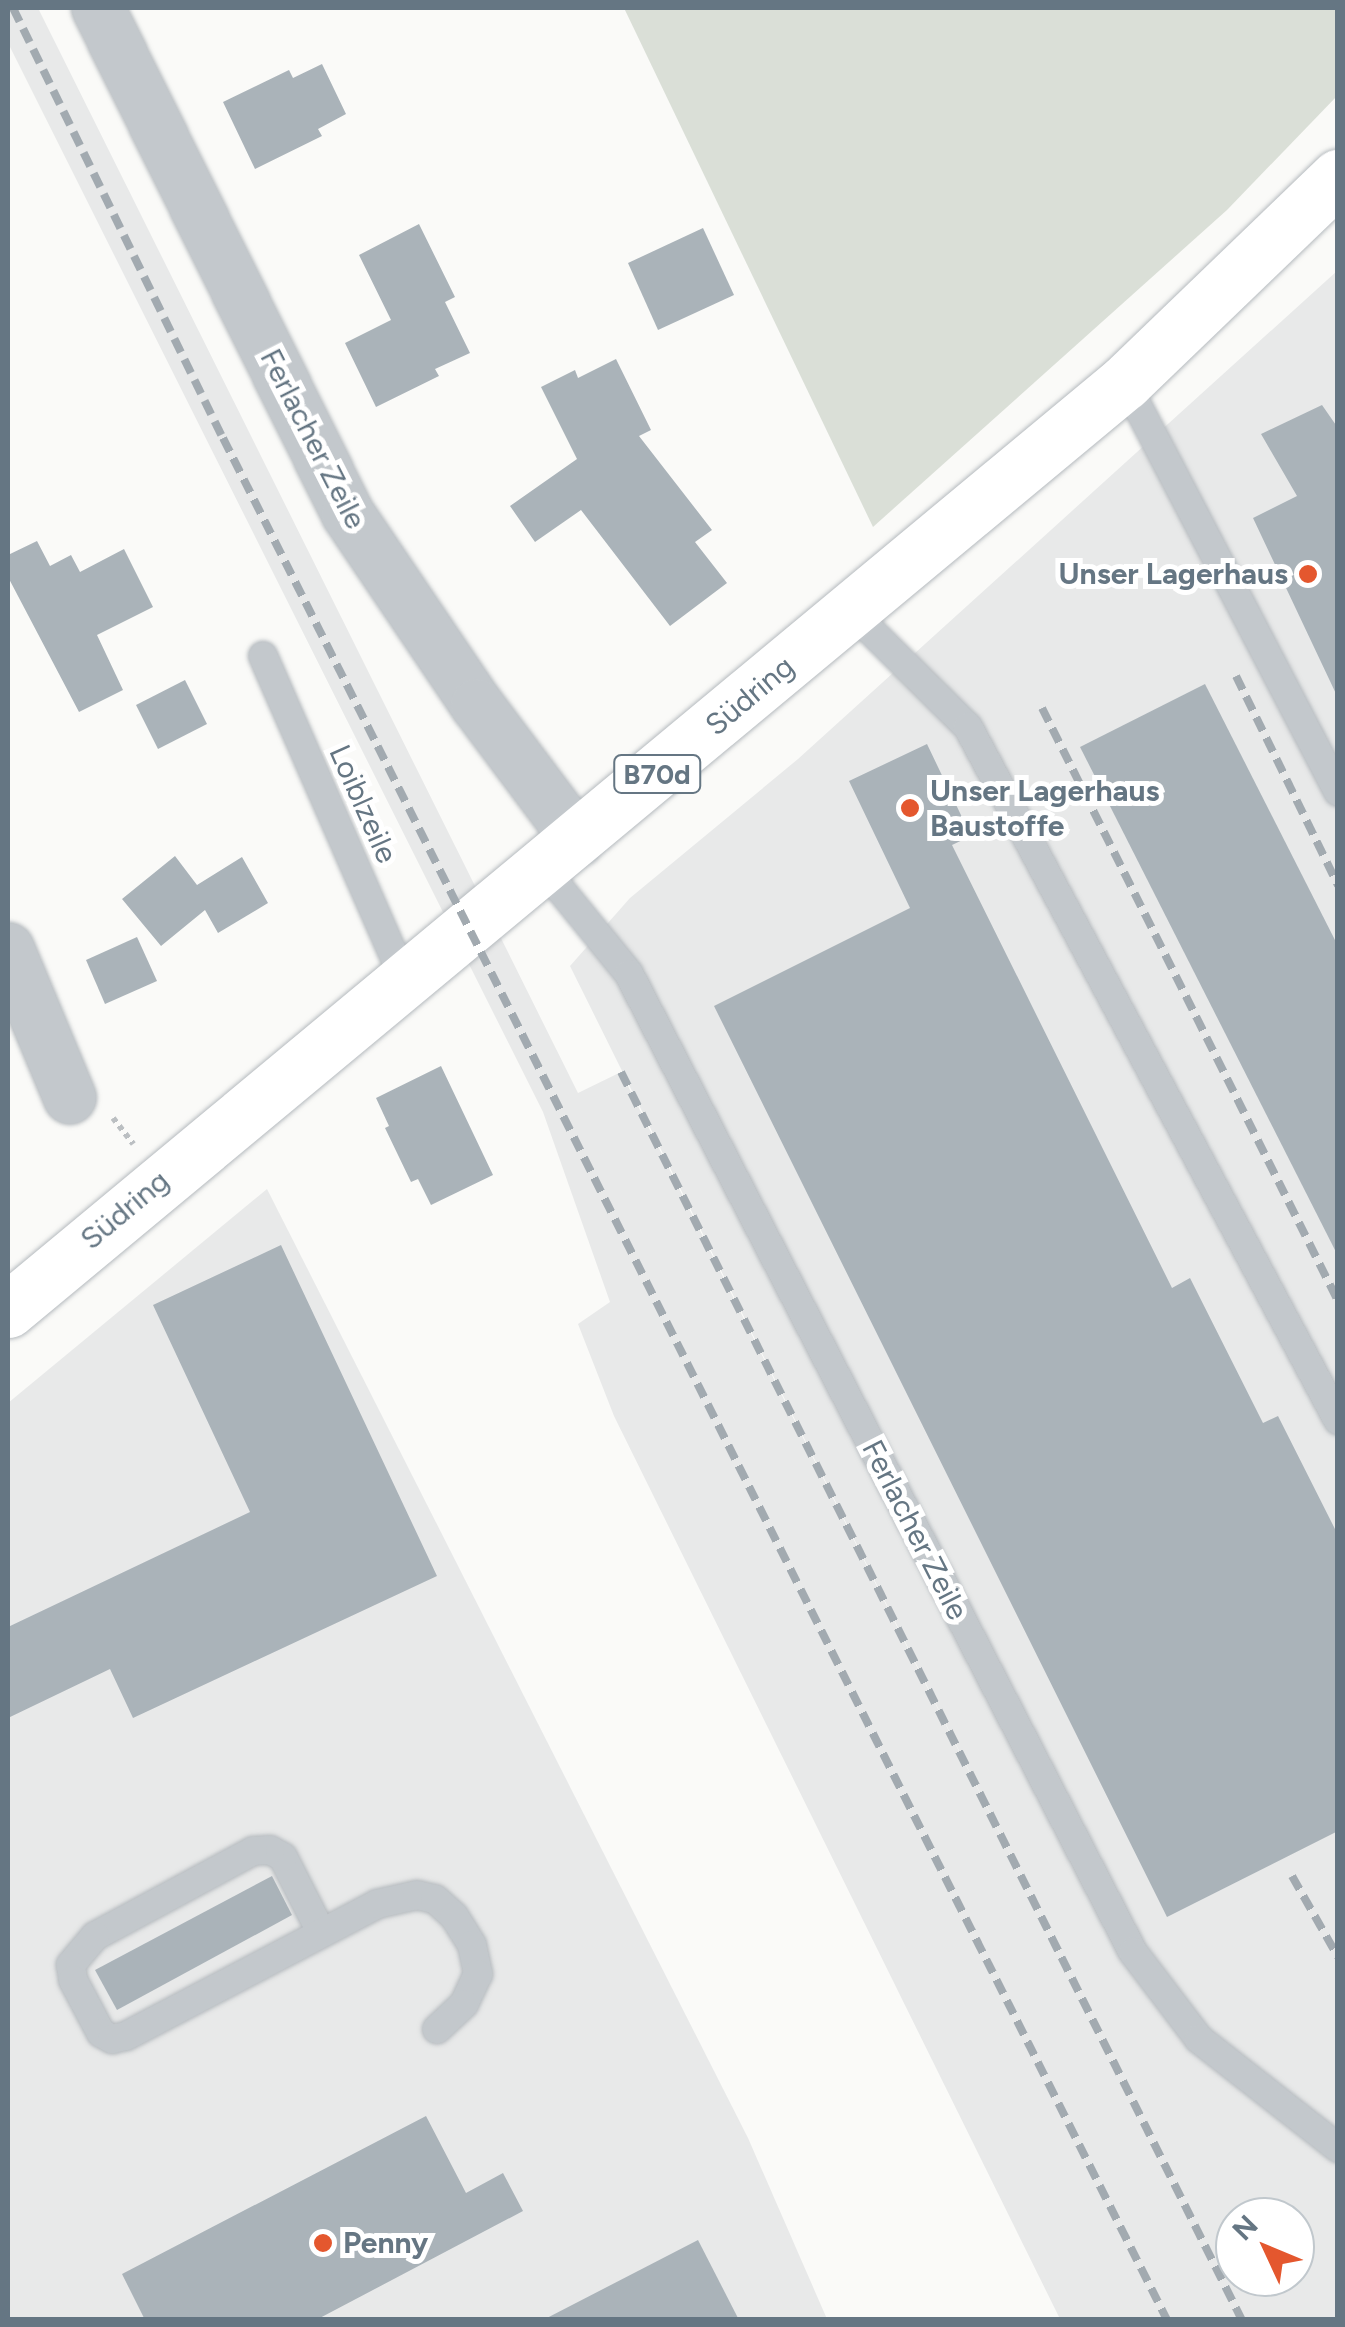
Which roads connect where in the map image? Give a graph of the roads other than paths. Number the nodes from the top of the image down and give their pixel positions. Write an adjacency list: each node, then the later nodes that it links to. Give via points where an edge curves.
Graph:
1 (98, 8): 7 (street, Ferlacher Zeile, via 348,514 477,705)
2 (1338, 177): 3 (main road, Südring / B70d)
3 (1125, 382): 4 (main road, Südring / B70d); 6 (lane)
4 (851, 611): 7 (main road, Südring / B70d); 12 (lane, via 968,727)
5 (262, 656): 9 (lane, Loiblzeile)
6 (1338, 792)
7 (560, 854): 9 (main road, Südring / B70d); 15 (lane, Ferlacher Zeile, via 629,974 1133,1952 1199,2039)
8 (8, 949): 10 (street)
9 (404, 978): 11 (main road, Südring / B70d)
10 (70, 1098)
11 (8, 1310)
12 (1338, 1420)
13 (321, 1932): 13 (lane, via 284,1857 253,1851 95,1936 71,1965 72,1980 92,2023 112,2039); 14 (lane, via 396,1897 435,1899 472,1945 478,1974 464,2004)
14 (437, 2029)
15 (1338, 2148)

